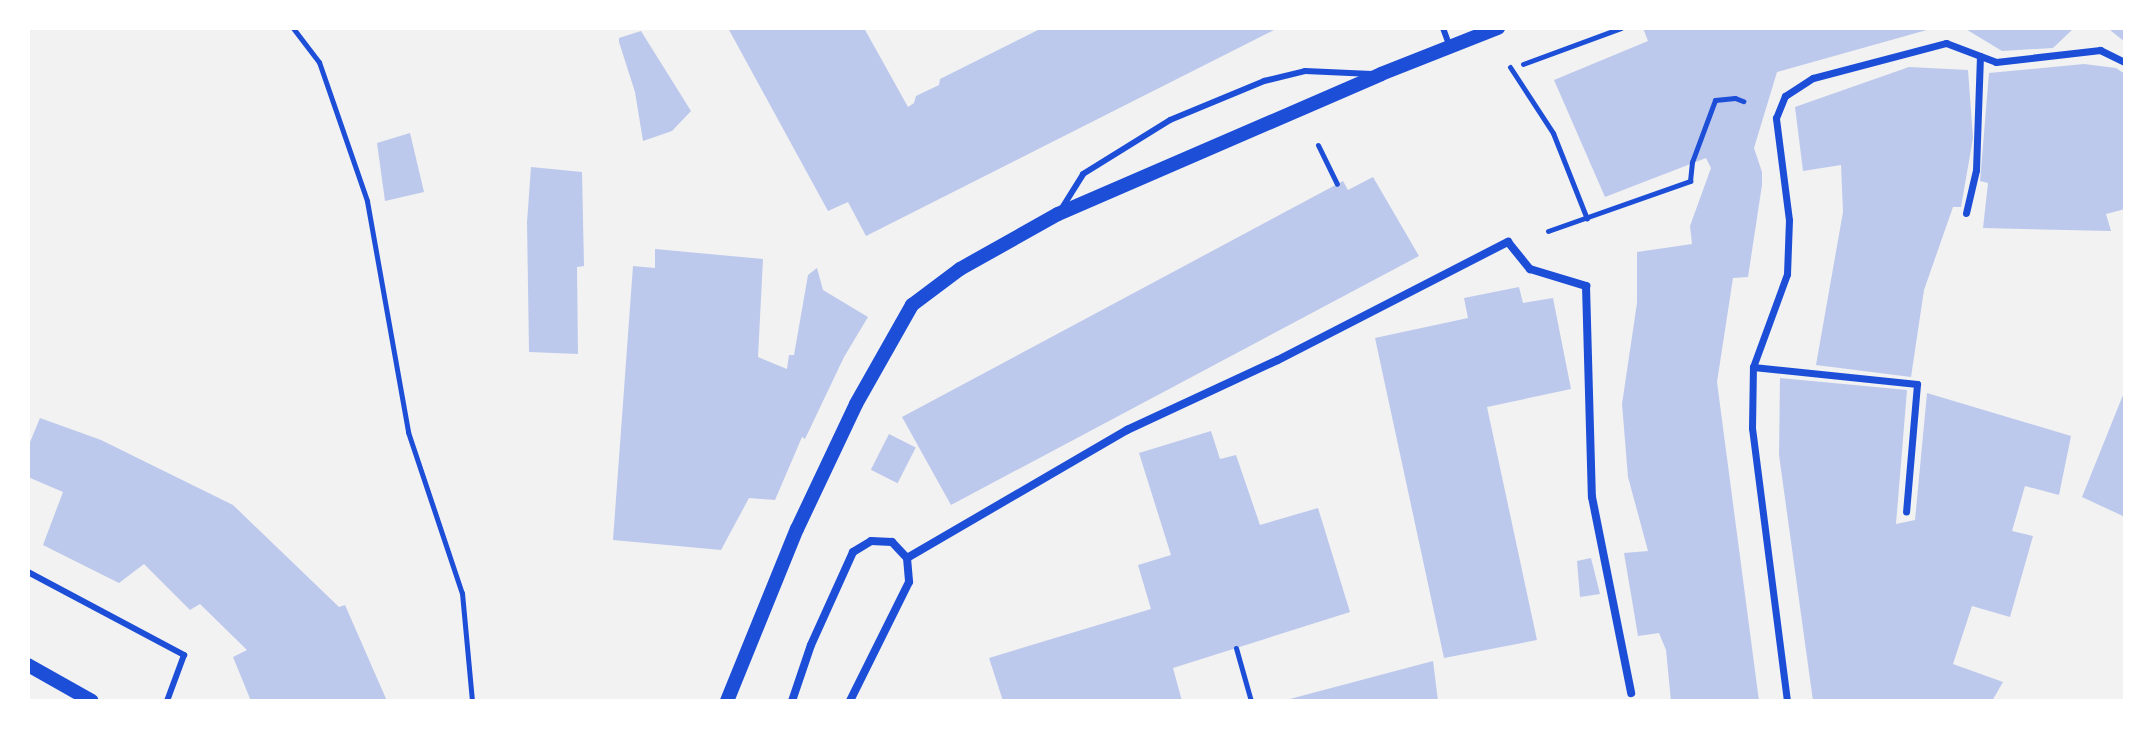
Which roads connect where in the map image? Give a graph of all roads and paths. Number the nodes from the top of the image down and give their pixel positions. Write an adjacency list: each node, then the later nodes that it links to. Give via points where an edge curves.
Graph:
1 (293, 28): 23 (path, via 319,62 367,201 408,432 462,593)
2 (1443, 28): 5 (lane)
3 (1498, 28): 5 (street)
4 (1621, 28): 12 (path, via 1511,69 1553,133)
5 (1450, 47): 8 (street)
6 (1980, 56): 7 (street, via 1996,62 2100,50); 9 (street, via 1946,43 1813,78 1785,96); 10 (street, via 1976,170)
7 (2125, 62)
8 (1381, 74): 11 (street); 11 (lane, via 1305,71 1264,81 1184,115 1083,174)
9 (1776, 118): 12 (path, via 1735,98 1715,100 1690,181); 14 (street, via 1789,220 1787,274)
10 (1966, 213)
11 (1058, 214): 24 (street, via 960,269 912,305 810,501)
12 (1587, 219): 13 (path)
13 (1508, 242): 16 (street, via 1278,360 1127,430); 20 (street, via 1530,269 1586,286 1592,497)
14 (1753, 367): 15 (street, via 1917,384); 28 (street, via 1752,428)
15 (1906, 512)
16 (907, 558): 25 (street, via 892,542 871,541 853,552); 26 (street, via 909,582)
17 (28, 572): 22 (lane, via 184,655)
18 (1236, 648): 27 (path)
19 (28, 665): 21 (street)
20 (1631, 693)
21 (92, 701)
22 (167, 701)
23 (472, 701)
24 (727, 701)
25 (792, 701)
26 (850, 701)
27 (1251, 701)
28 (1787, 701)

